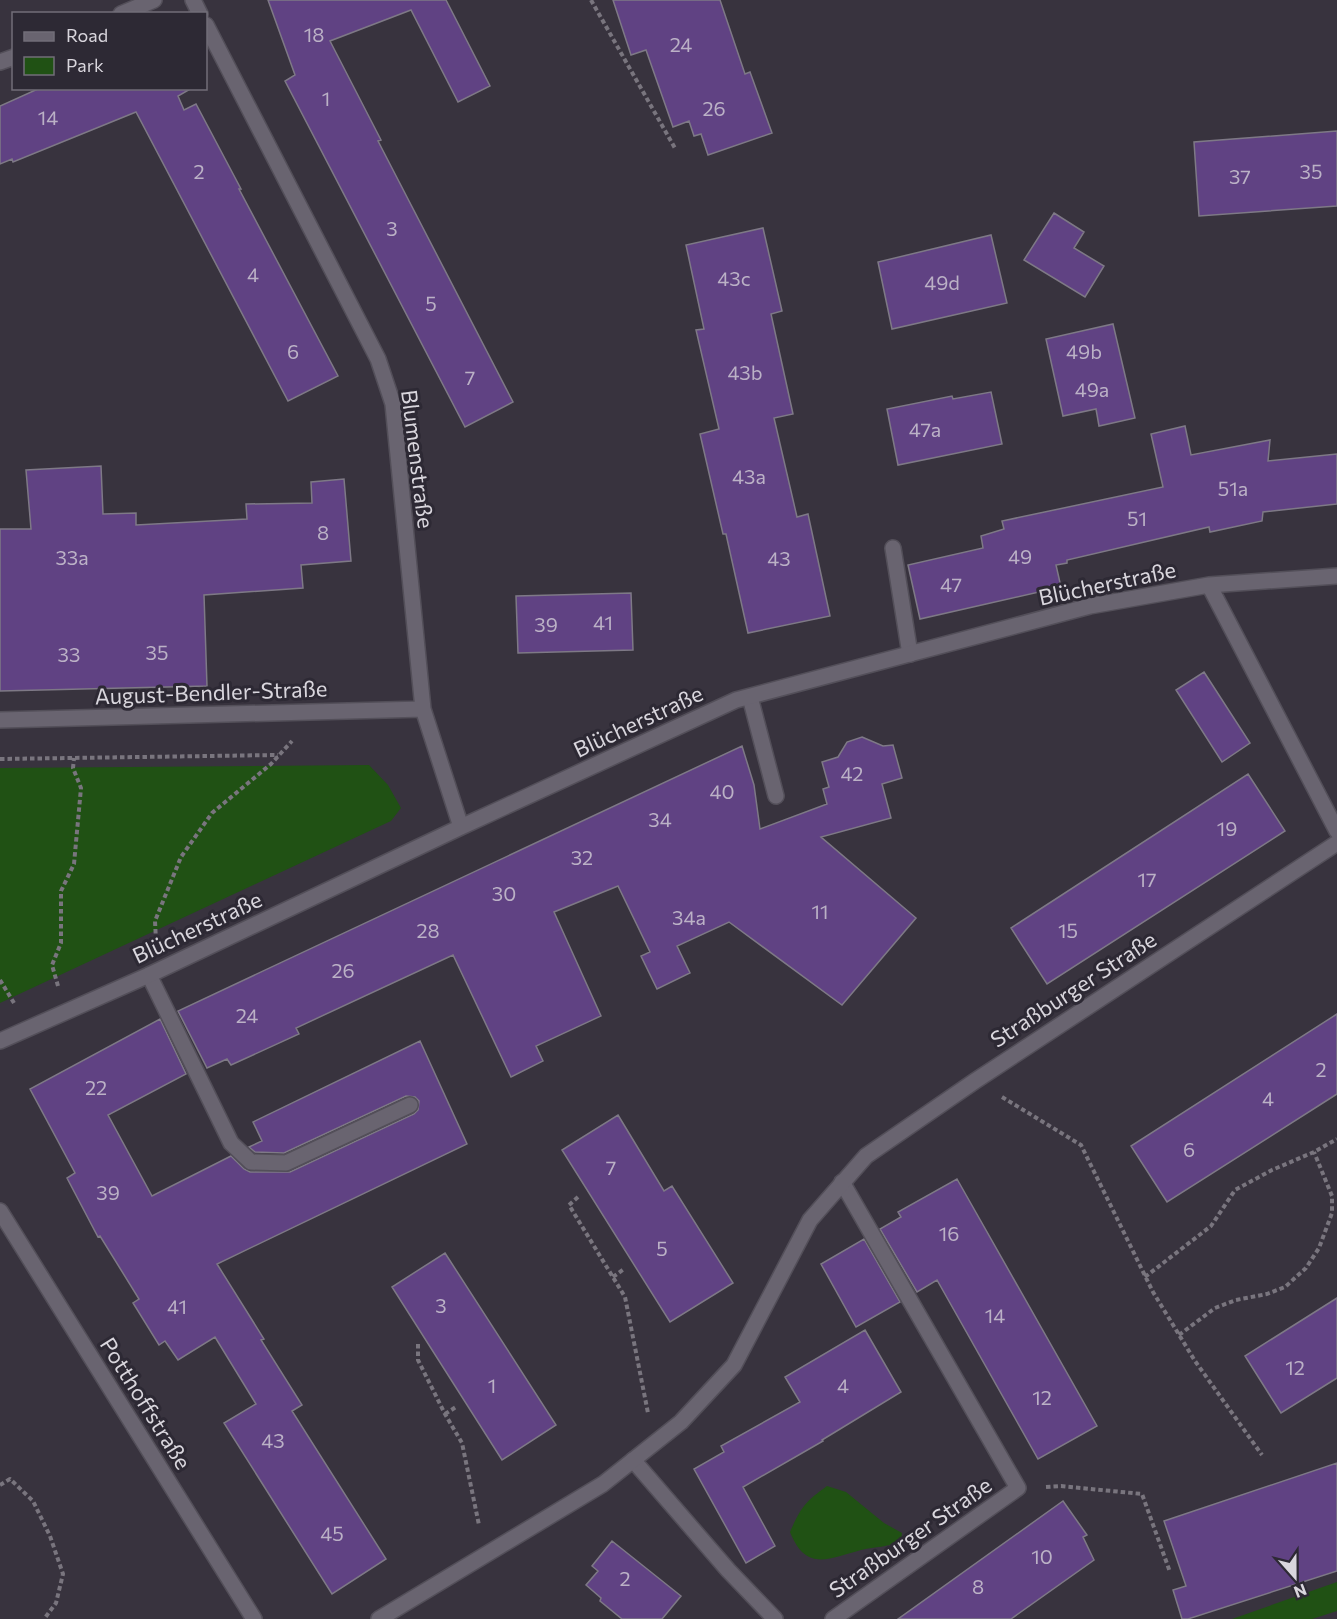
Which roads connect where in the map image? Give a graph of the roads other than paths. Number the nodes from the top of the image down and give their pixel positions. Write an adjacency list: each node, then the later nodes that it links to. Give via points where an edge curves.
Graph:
1 (154, 0): 2 (street)
2 (126, 12)
3 (207, 27): 9 (street, Blumenstraße, via 378,359 393,404)
4 (893, 548): 7 (street)
5 (1337, 576): 6 (street, Blücherstraße)
6 (1209, 585): 7 (street, Blücherstraße, via 1090,606); 13 (street)
7 (910, 654): 8 (street, Blücherstraße)
8 (750, 697): 11 (street); 12 (street, Blücherstraße, via 736,700)
9 (423, 709): 10 (street, August-Bendler-Straße); 12 (street, Blumenstraße)
10 (0, 720)
11 (776, 796)
12 (461, 827): 15 (street, Blücherstraße)
13 (1337, 831)
14 (1337, 843): 18 (street, Straßburger Straße, via 975,1081 866,1156)
15 (152, 973): 16 (street, Blücherstraße); 17 (street, via 231,1143 251,1162 286,1163)
16 (0, 1041)
17 (410, 1105)
18 (842, 1182): 20 (street, Straßburger Straße, via 810,1220 734,1365 681,1422); 24 (street, Straßburger Straße, via 1018,1488)
19 (0, 1211): 21 (street, Potthoffstraße)
20 (633, 1460): 22 (street, Straßburger Straße, via 603,1484); 23 (street)
21 (254, 1619)
22 (379, 1619)
23 (775, 1619)
24 (833, 1619)

